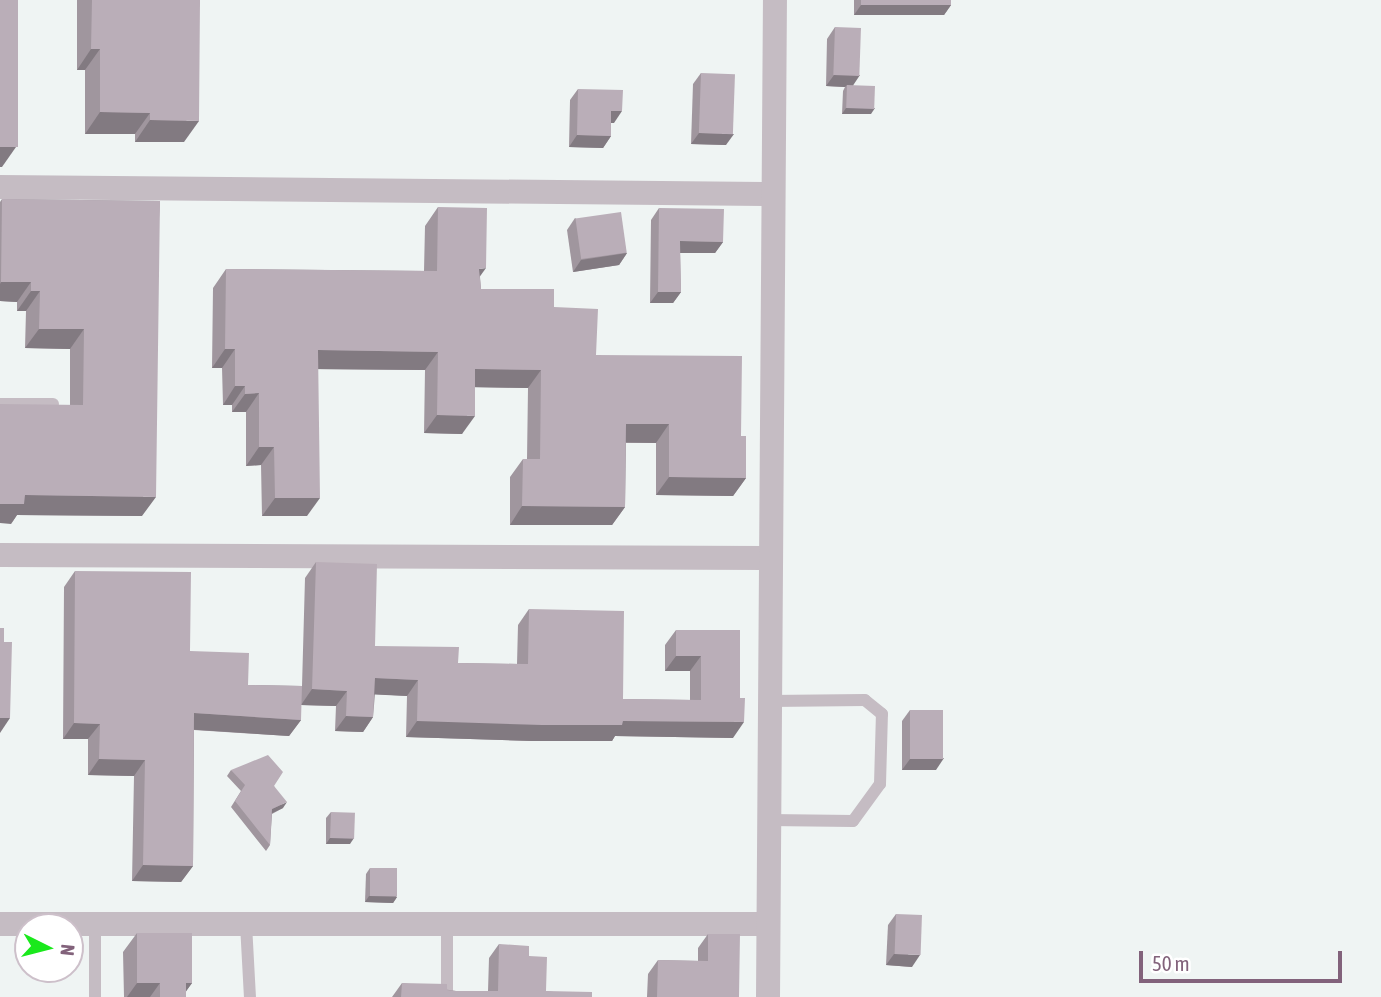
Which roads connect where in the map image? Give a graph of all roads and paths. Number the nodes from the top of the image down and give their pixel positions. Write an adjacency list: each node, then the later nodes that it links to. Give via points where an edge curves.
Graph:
1 (775, 0): 3 (street)
2 (0, 187): 3 (street)
3 (774, 194): 7 (street)
4 (0, 404): 5 (lane)
5 (53, 404)
6 (0, 555): 7 (street)
7 (771, 558): 8 (street)
8 (770, 701): 9 (street); 9 (lane, via 865,700 882,714 880,784 853,821)
9 (769, 820): 13 (street)
10 (95, 924): 11 (street); 14 (street); 15 (lane)
11 (246, 924): 12 (street); 16 (lane)
12 (447, 924): 13 (street); 17 (lane)
13 (768, 924): 18 (street)
14 (0, 925)
15 (95, 997)
16 (250, 997)
17 (447, 997)
18 (768, 997)

